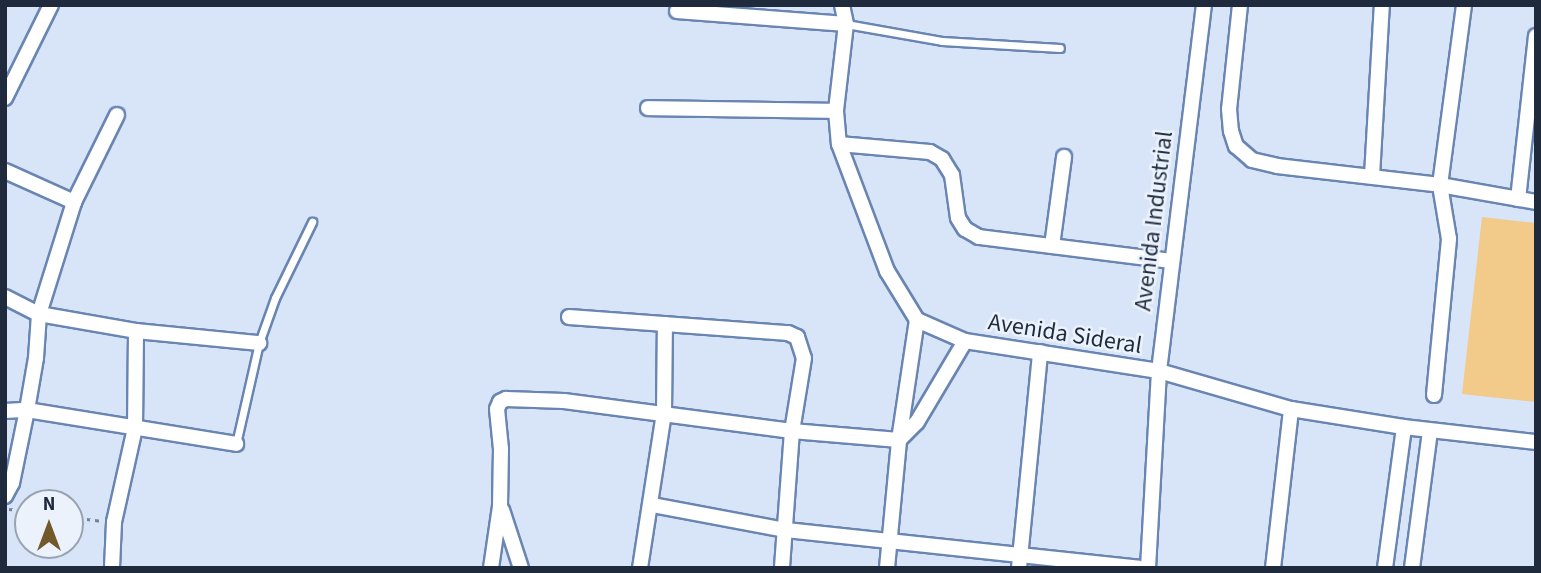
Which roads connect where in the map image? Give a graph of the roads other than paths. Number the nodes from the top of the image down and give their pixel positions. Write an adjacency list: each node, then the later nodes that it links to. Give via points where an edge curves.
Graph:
1 (51, 5): 11 (street)
2 (842, 5): 8 (street)
3 (1204, 5): 25 (street, Avenida Industrial)
4 (1240, 5): 18 (street, via 1230,109 1236,146 1252,160 1277,166)
5 (1381, 5): 18 (street)
6 (1464, 5): 19 (street)
7 (677, 11): 8 (street)
8 (846, 24): 10 (lane, via 942,41); 13 (street)
9 (1536, 36): 20 (street)
10 (1060, 48)
11 (5, 98)
12 (648, 108): 13 (street)
13 (836, 111): 15 (street)
14 (117, 115): 21 (street)
15 (839, 144): 24 (street, via 930,152 942,159 952,175 958,218 965,229 979,237); 29 (street, via 887,271)
16 (1064, 157): 24 (street)
17 (5, 171): 21 (street)
18 (1372, 176): 19 (street)
19 (1440, 185): 20 (street); 36 (street, via 1450,239)
20 (1518, 199): 22 (street)
21 (74, 202): 27 (street)
22 (1536, 202)
23 (312, 222): 33 (lane)
24 (1052, 246): 25 (street)
25 (1171, 261): 35 (street, Avenida Industrial)
26 (5, 297): 27 (street)
27 (39, 314): 31 (street); 38 (street)
28 (569, 317): 30 (street)
29 (917, 320): 32 (street, Avenida Sideral); 45 (street)
30 (665, 324): 40 (street); 43 (street, via 797,337 804,358)
31 (136, 331): 33 (street); 42 (street)
32 (965, 341): 34 (street, Avenida Sideral); 45 (street, via 917,422)
33 (259, 343): 47 (lane)
34 (1040, 352): 35 (street, Avenida Sideral); 53 (street)
35 (1159, 371): 37 (street, Avenida Sideral); 61 (street, Avenida Industrial)
36 (1434, 394)
37 (1291, 409): 41 (street, Avenida Sideral); 62 (street)
38 (27, 410): 39 (street); 42 (street); 48 (street, via 12,483)
39 (5, 411)
40 (664, 412): 43 (street); 49 (street); 50 (street, via 564,401 500,402)
41 (1404, 427): 44 (street, Avenida Sideral); 63 (street)
42 (135, 428): 47 (street); 54 (street, via 114,523)
43 (792, 431): 45 (street); 51 (street)
44 (1430, 431): 46 (street, Avenida Sideral); 64 (street)
45 (899, 440): 52 (street)
46 (1536, 442)
47 (236, 444)
48 (5, 496)
49 (652, 505): 51 (street); 57 (street)
50 (500, 506): 55 (street); 56 (street)
51 (786, 530): 52 (street); 58 (street)
52 (890, 539): 53 (street); 59 (street)
53 (1020, 562): 60 (street)
54 (112, 568)
55 (491, 568)
56 (521, 568)
57 (640, 568)
58 (782, 568)
59 (887, 568)
60 (1139, 568)
61 (1148, 568)
62 (1273, 568)
63 (1385, 568)
64 (1412, 568)

